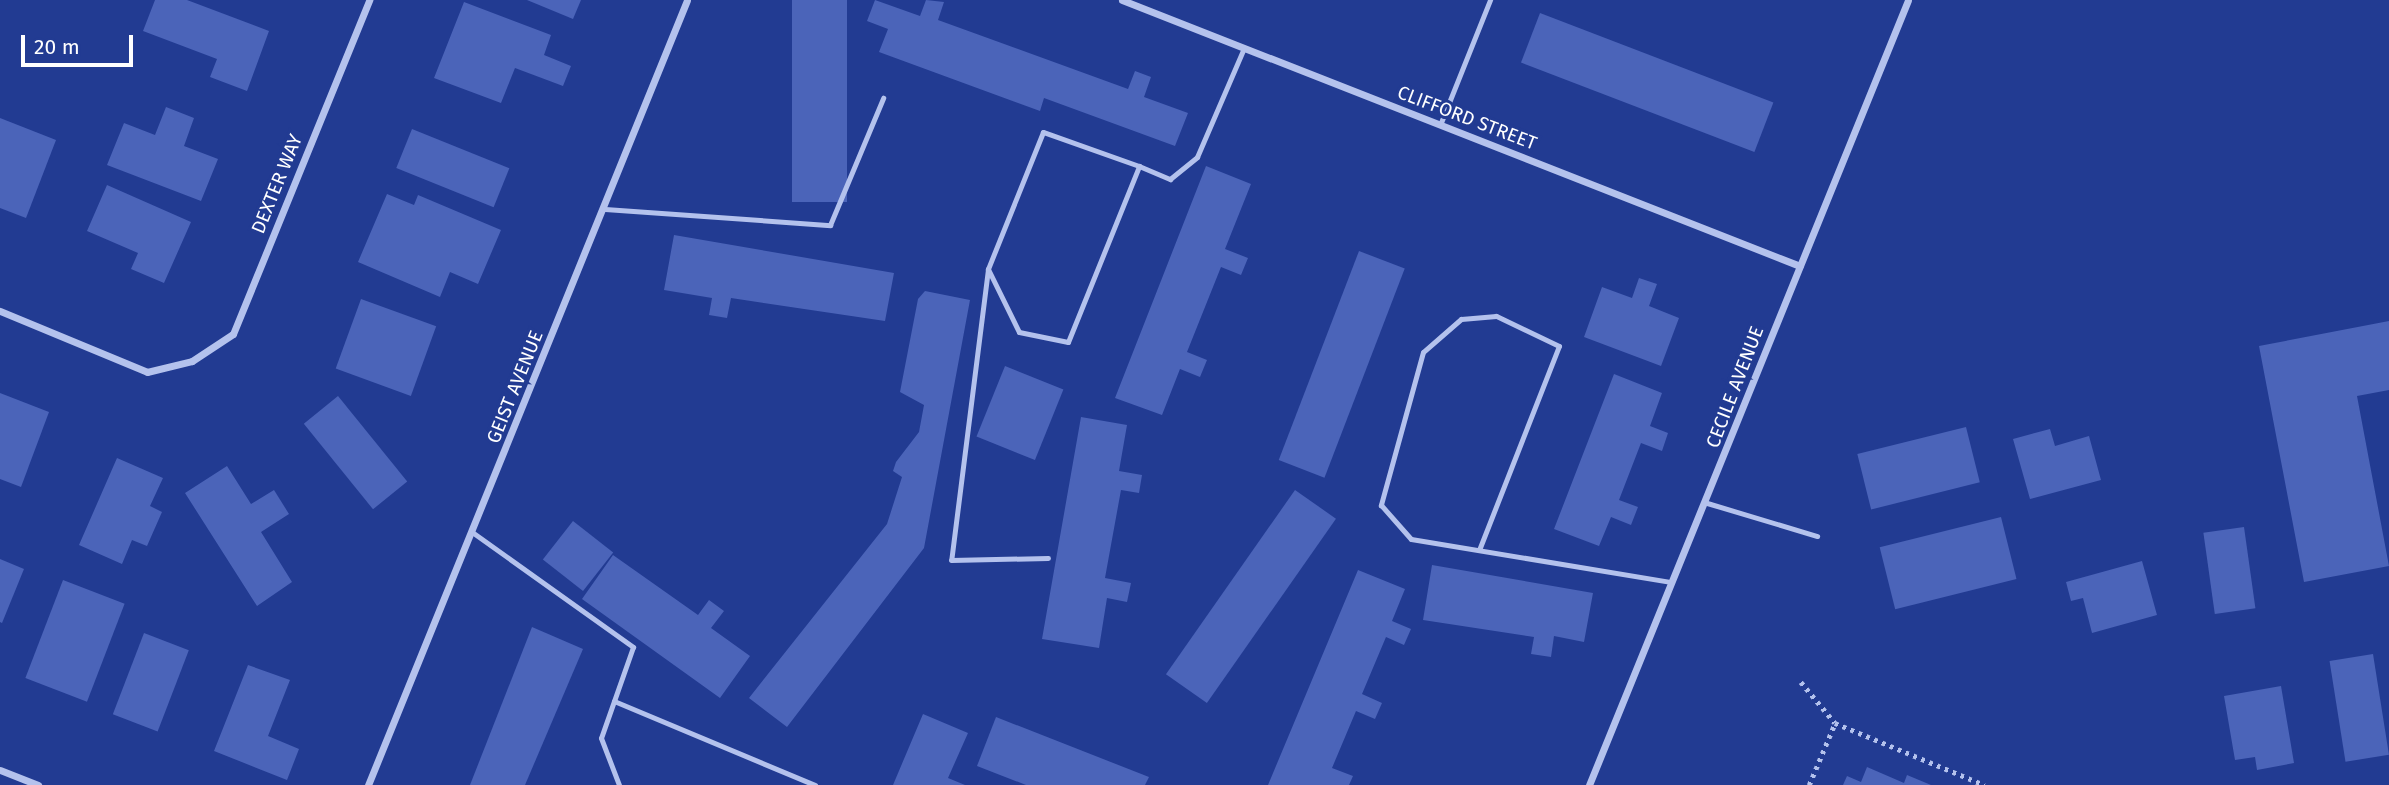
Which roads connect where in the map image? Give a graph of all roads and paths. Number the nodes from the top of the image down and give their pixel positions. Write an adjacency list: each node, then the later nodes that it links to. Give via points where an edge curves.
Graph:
1 (369, 0): 13 (street, DEXTER WAY, via 233,334 192,361 147,372)
2 (687, 0): 10 (street, GEIST AVENUE)
3 (1122, 0): 6 (street, CLIFFORD STREET)
4 (1490, 0): 8 (lane)
5 (1908, 0): 11 (street, CECILE AVENUE)
6 (1244, 48): 8 (street, CLIFFORD STREET); 9 (lane, via 1196,157 1170,179)
7 (883, 98): 10 (lane, via 830,225)
8 (1440, 125): 11 (street, CLIFFORD STREET)
9 (1139, 166): 12 (lane, via 1043,132); 12 (lane, via 1068,342 1019,332)
10 (605, 209): 15 (street, GEIST AVENUE)
11 (1800, 266): 14 (street, CECILE AVENUE)
12 (988, 269): 18 (lane, via 951,559)
13 (0, 311)
14 (1707, 503): 16 (lane); 19 (street, CECILE AVENUE)
15 (472, 532): 21 (lane, via 633,647); 25 (street, GEIST AVENUE)
16 (1817, 536)
17 (1479, 550): 17 (lane, via 1411,539 1381,505 1423,352 1461,319 1496,316 1559,346); 19 (lane)
18 (1048, 558)
19 (1671, 582): 28 (street, CECILE AVENUE)
20 (1801, 682): 22 (path)
21 (614, 701): 26 (lane, via 601,738); 27 (lane)
22 (1835, 723): 29 (path); 30 (path)
23 (0, 770): 24 (street)
24 (38, 785)
25 (368, 785)
26 (619, 785)
27 (815, 785)
28 (1589, 785)
29 (1809, 785)
30 (1985, 785)

